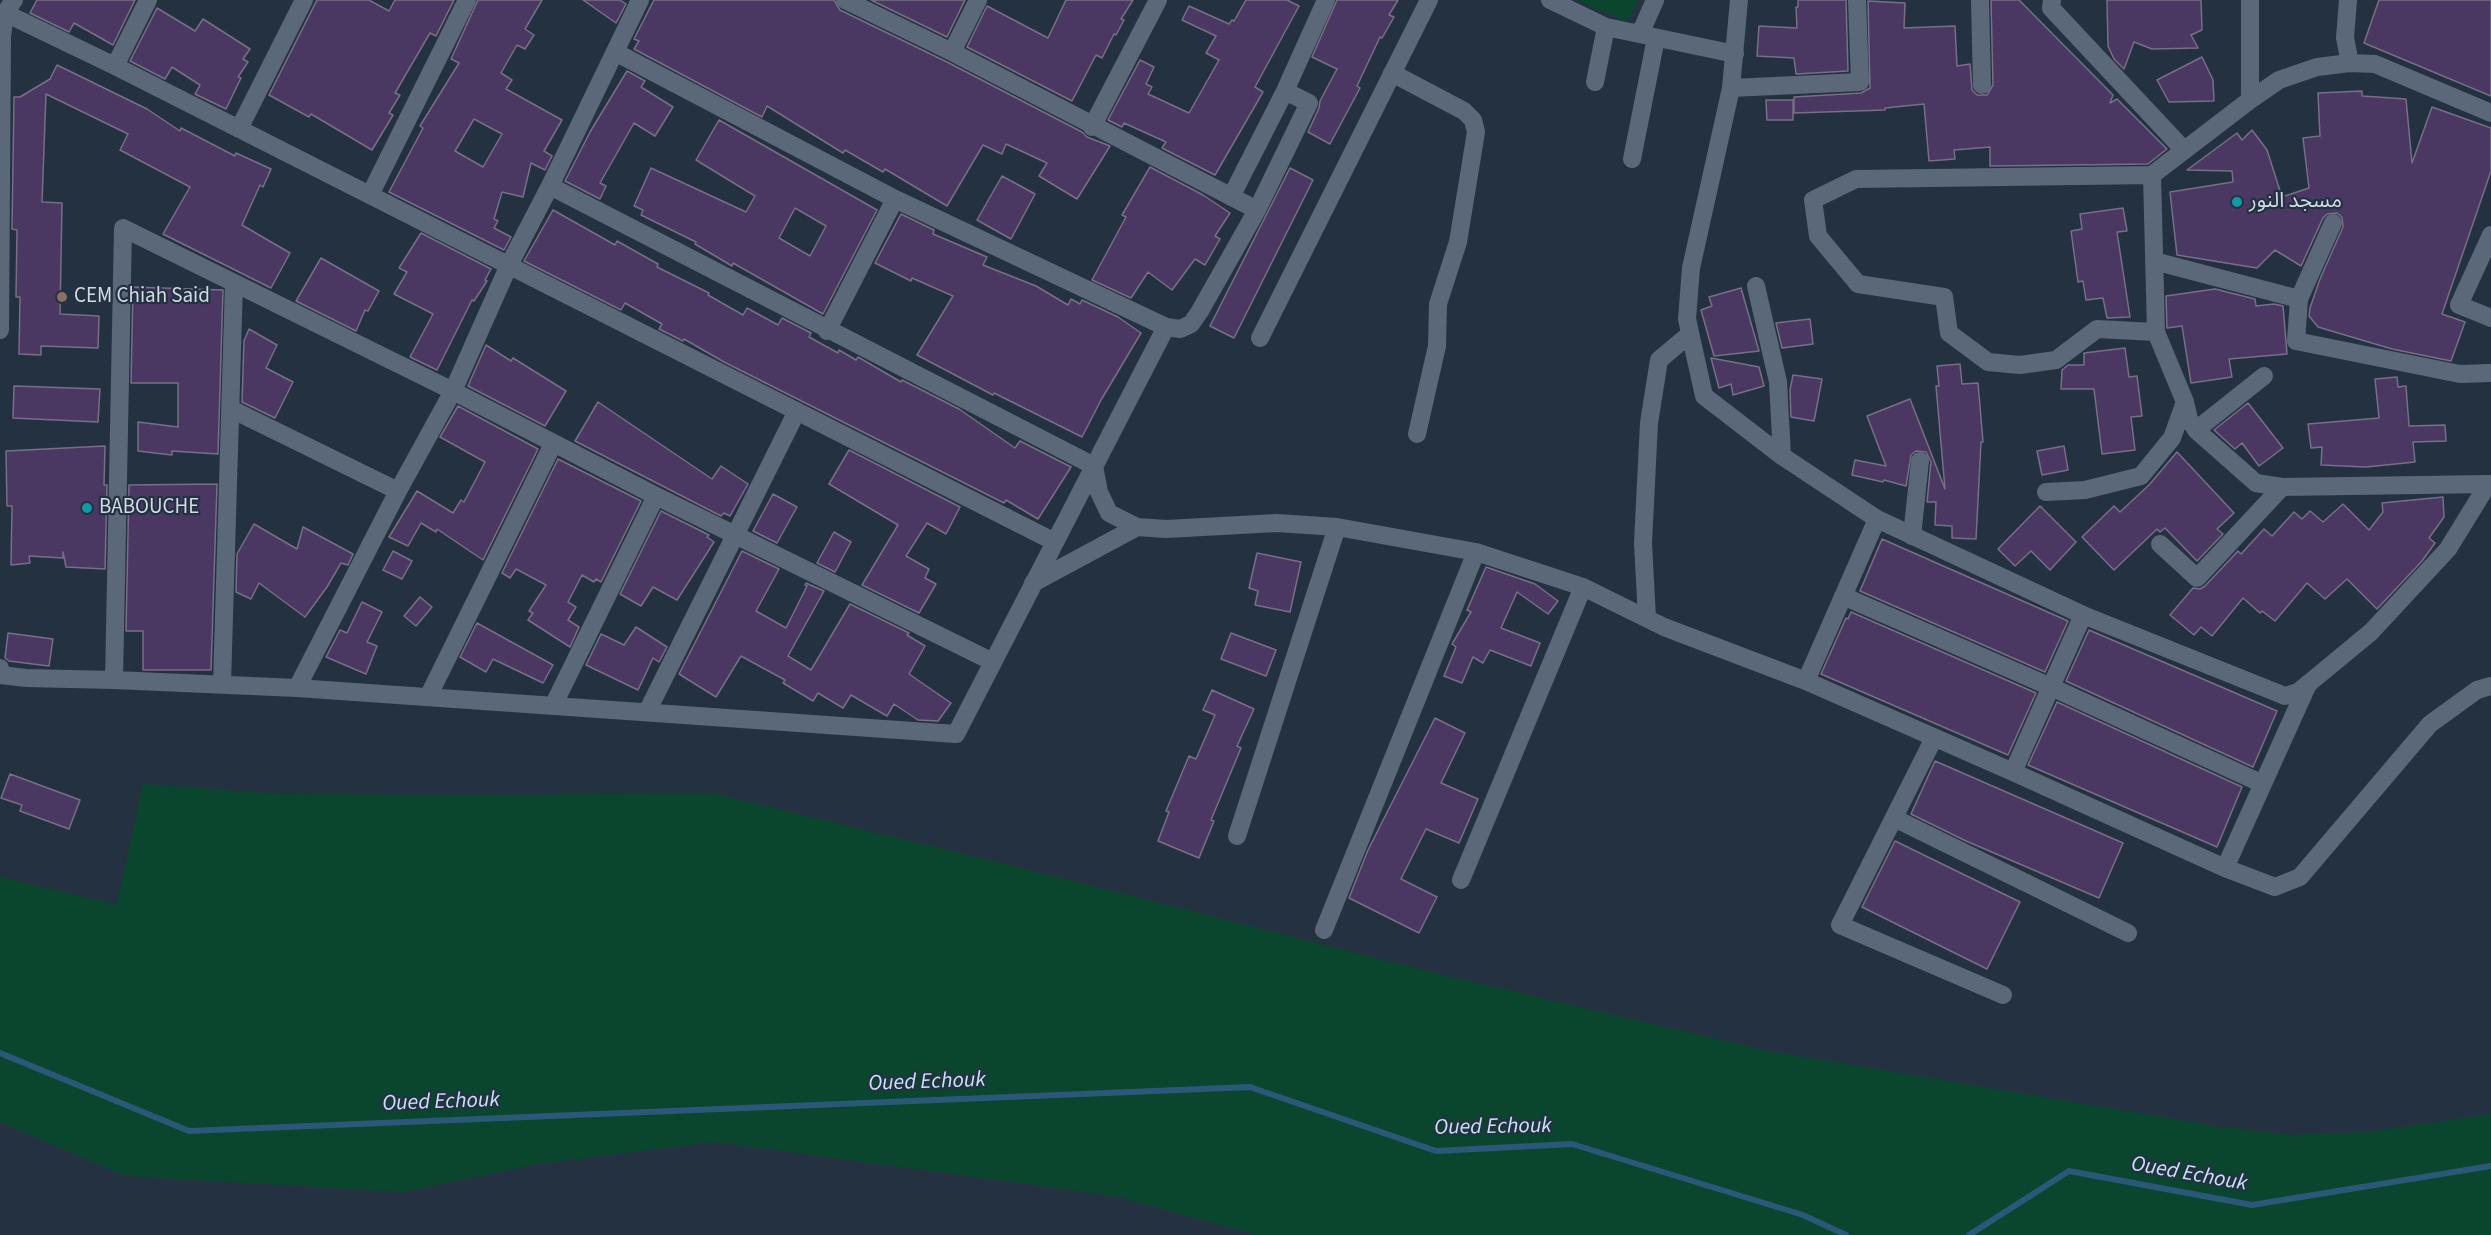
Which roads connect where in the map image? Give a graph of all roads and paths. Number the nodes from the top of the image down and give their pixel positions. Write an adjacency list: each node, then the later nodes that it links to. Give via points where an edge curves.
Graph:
1 (148, 0): 25 (street)
2 (304, 0): 34 (street)
3 (466, 0): 39 (street)
4 (640, 0): 21 (street)
5 (845, 0): 22 (street)
6 (978, 0): 22 (street)
7 (1158, 0): 33 (street)
8 (1326, 0): 30 (street)
9 (1429, 0): 26 (street)
10 (1550, 0): 19 (street)
11 (1655, 0): 20 (street)
12 (1739, 0): 23 (street)
13 (1857, 0): 29 (street, via 1860,82)
14 (1980, 0): 28 (street)
15 (2052, 0): 35 (street, via 2051,8)
16 (2250, 0): 31 (street)
17 (2348, 0): 24 (street, via 2345,38)
18 (9, 6): 25 (street); 52 (street, via 2,36)
19 (1606, 27): 20 (street); 27 (street)
20 (1648, 36): 23 (street); 36 (street)
21 (615, 52): 38 (street); 41 (street)
22 (952, 52): 33 (street)
23 (1735, 54): 29 (street)
24 (2350, 63): 31 (street, via 2317,67 2280,80); 32 (street, via 2375,64)
25 (115, 66): 34 (street)
26 (1392, 74): 56 (street); 64 (street, via 1464,111 1473,120 1476,132 1458,242 1438,304 1437,346)
27 (1595, 82)
28 (1982, 85)
29 (1731, 88): 55 (street, via 1691,268 1686,319)
30 (1285, 91): 40 (street); 42 (street, via 1309,103)
31 (2250, 100): 35 (street)
32 (2491, 113)
33 (1092, 127): 40 (street)
34 (239, 129): 39 (street)
35 (2183, 149): 37 (street)
36 (1632, 159)
37 (2152, 175): 45 (street); 54 (street, via 1856,180 1813,200 1818,236 1858,284 1944,297 1949,333 1988,362 2020,365 2056,360 2097,329)
38 (550, 186): 46 (street); 53 (street)
39 (370, 195): 46 (street)
40 (1231, 197): 42 (street)
41 (895, 199): 51 (street); 53 (street)
42 (1257, 210): 51 (street, via 1191,324 1180,329)
43 (2333, 223): 49 (street)
44 (2491, 236): 50 (street, via 2459,305)
45 (2154, 261): 49 (street); 54 (street)
46 (509, 265): 59 (street); 62 (street)
47 (234, 283): 59 (street); 61 (street); 89 (street, via 123,228)
48 (1756, 286): 66 (street, via 1778,382)
49 (2299, 299): 57 (street, via 2296,341 2460,374)
50 (2491, 318)
51 (1166, 327): 68 (street)
52 (0, 330)
53 (827, 331): 68 (street)
54 (2156, 332): 60 (street)
55 (1690, 334): 66 (street, via 1704,396); 86 (street, via 1659,360 1649,423 1643,543)
56 (1260, 338)
57 (2491, 373)
58 (2264, 376): 63 (street)
59 (453, 391): 65 (street); 71 (street)
60 (2185, 402): 63 (street); 72 (street, via 2172,438 2140,476 2085,490)
61 (231, 409): 71 (street); 91 (street)
62 (797, 411): 77 (street); 79 (street)
63 (2196, 430): 70 (street, via 2256,483)
64 (1417, 434)
65 (553, 444): 73 (street); 96 (street)
66 (1782, 456): 74 (street)
67 (1920, 461): 78 (street)
68 (1094, 466): 76 (street, via 1099,492 1109,513); 79 (street)
69 (2490, 484): 70 (street); 92 (street, via 2448,549 2371,632)
70 (2282, 487): 80 (street, via 2197,578)
71 (398, 491): 95 (street)
72 (2046, 492)
73 (656, 496): 77 (street); 97 (street)
74 (1877, 519): 78 (street); 84 (street)
75 (1337, 526): 76 (street, via 1277,523); 81 (street); 103 (street)
76 (1137, 527): 82 (street)
77 (735, 535): 87 (street); 98 (street)
78 (1912, 536): 85 (street)
79 (1055, 542): 82 (street)
80 (2160, 544)
81 (1476, 552): 83 (street); 106 (street)
82 (1034, 583): 87 (street)
83 (1583, 587): 86 (street); 105 (street)
84 (1843, 596): 90 (street); 94 (street)
85 (2082, 615): 92 (street, via 2285,696); 94 (street)
86 (1647, 618): 90 (street)
87 (993, 662): 98 (street, via 956,734)
88 (0, 668): 89 (street, via 1,675 26,678)
89 (114, 680): 91 (street)
90 (1806, 681): 99 (street)
91 (222, 684): 95 (street)
92 (2308, 684): 101 (street)
93 (2491, 686): 104 (street, via 2477,690 2430,724 2300,877 2275,887)
94 (2050, 687): 100 (street); 101 (street)
95 (297, 688): 96 (street)
96 (428, 697): 97 (street)
97 (553, 706): 98 (street)
98 (646, 712)
99 (1934, 738): 100 (street); 102 (street)
100 (2013, 772): 104 (street)
101 (2263, 784): 104 (street)
102 (1894, 818): 107 (street); 108 (street, via 1840,925)
103 (1237, 836)
104 (2225, 868)
105 (1461, 880)
106 (1324, 930)
107 (2128, 933)
108 (2003, 995)

